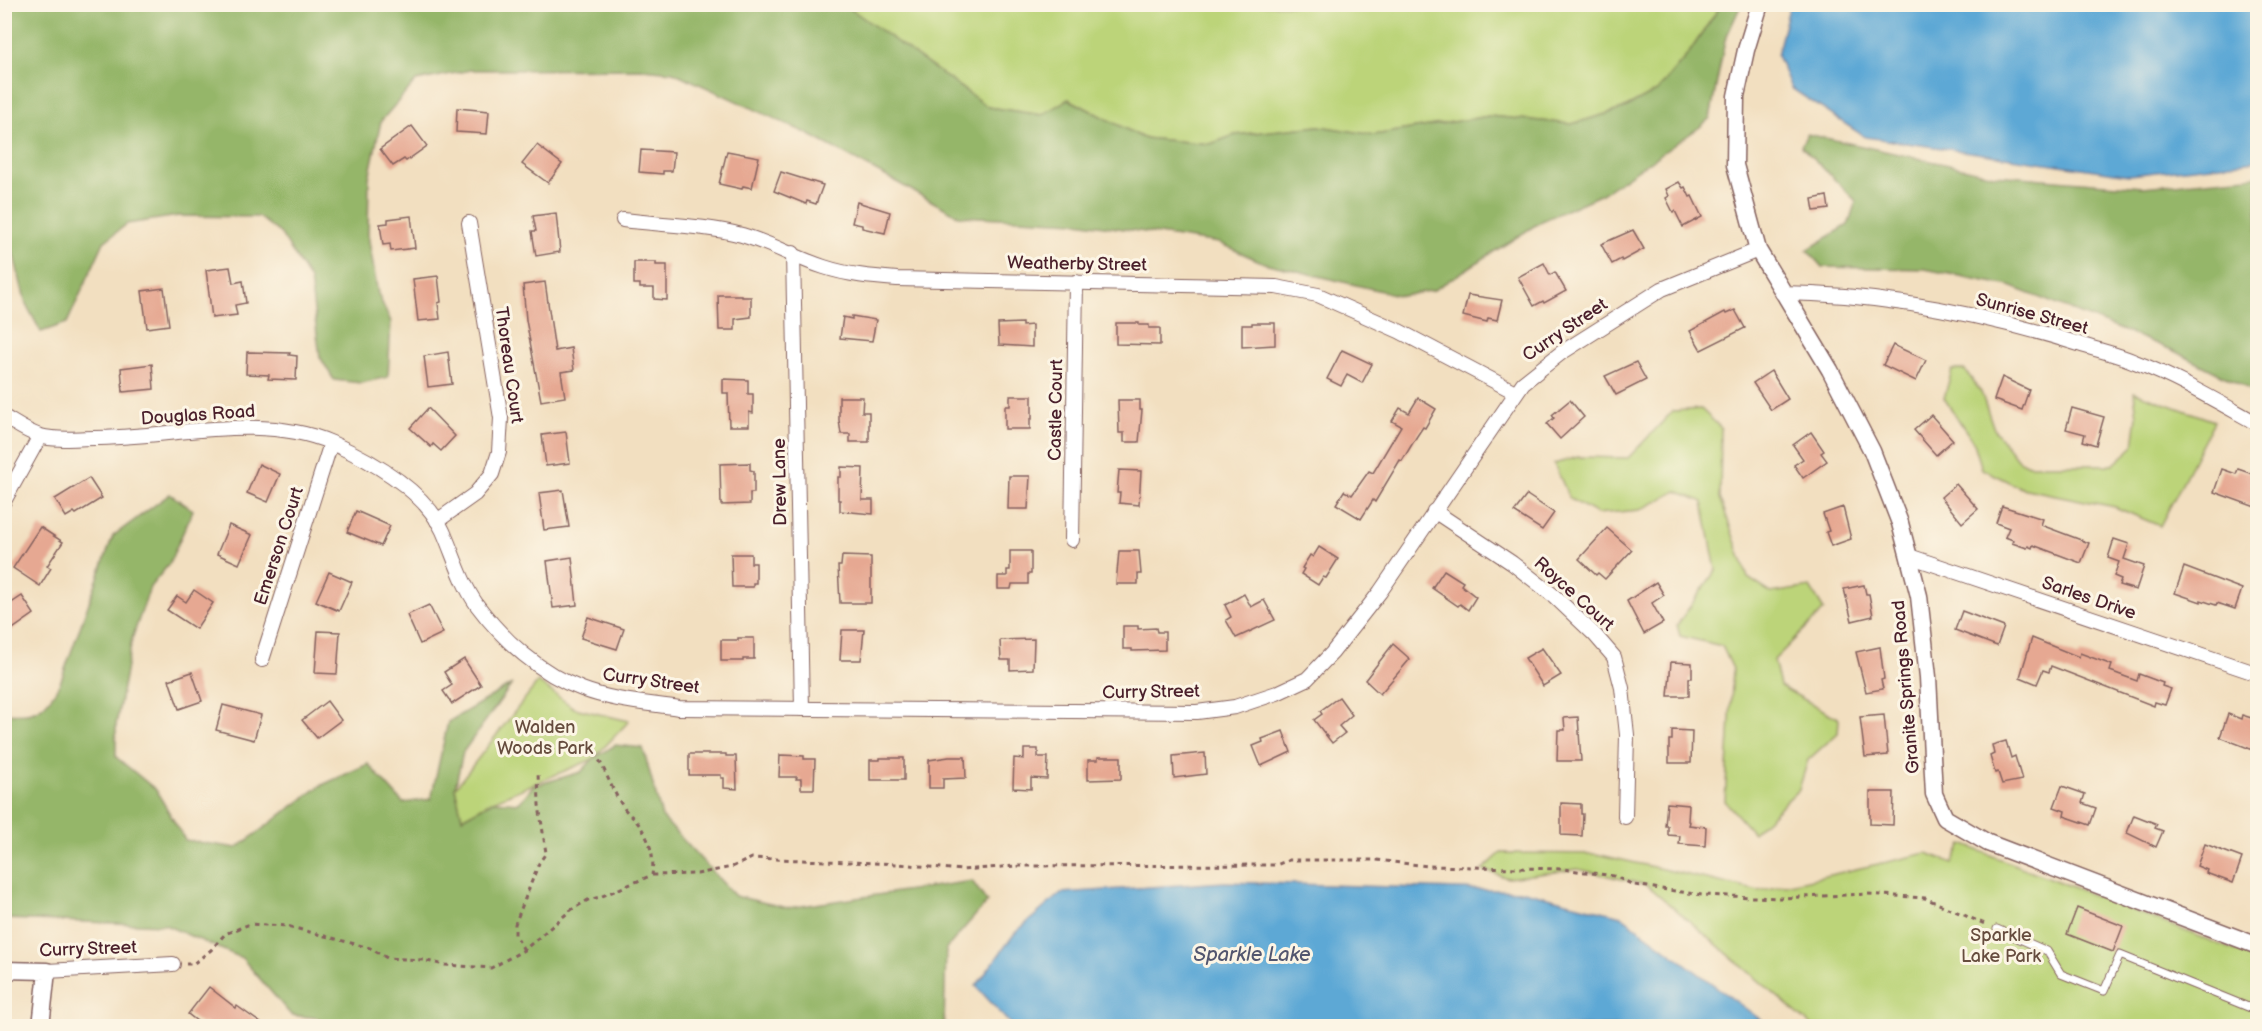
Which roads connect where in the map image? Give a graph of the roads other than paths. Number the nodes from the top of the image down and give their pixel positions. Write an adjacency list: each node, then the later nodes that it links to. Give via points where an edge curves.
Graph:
1 (1760, 5): 4 (street, Granite Springs Road, via 1736,96 1735,165)
2 (623, 220): 5 (street, Weatherby Street, via 696,226)
3 (469, 223): 15 (street, Thoreau Court, via 501,418 499,452 492,474 475,494)
4 (1758, 250): 7 (street, Granite Springs Road); 8 (street, Curry Street, via 1662,290 1561,353)
5 (793, 254): 6 (street, Weatherby Street, via 823,267 897,279); 20 (street, Drew Lane)
6 (1076, 282): 8 (street, Weatherby Street, via 1276,287 1318,294); 16 (street, Castle Court)
7 (1782, 293): 10 (street, Sunrise Street, via 1904,303 2015,324 2136,362); 17 (street, Granite Springs Road, via 1830,369 1872,451)
8 (1515, 392): 14 (street, Curry Street)
9 (4, 417): 11 (street)
10 (2258, 424)
11 (40, 436): 12 (street, Douglas Road, via 130,438 223,428 270,429 305,433); 13 (street)
12 (331, 443): 15 (street, Douglas Road, via 378,466 428,507); 18 (street, Emerson Court)
13 (4, 501)
14 (1434, 511): 20 (street, Curry Street, via 1380,592 1332,653 1307,679 1277,693 1197,712); 21 (street, Royce Court, via 1554,596 1614,657 1627,735)
15 (437, 521): 20 (street, Curry Street, via 459,574 502,634 525,655 581,689 616,699 680,708)
16 (1072, 540)
17 (1909, 556): 19 (street, Sarles Drive); 23 (street, Granite Springs Road, via 1919,596 1928,677 1934,794 1945,818 1988,843)
18 (262, 660)
19 (2258, 674)
20 (802, 709)
21 (1625, 817)
22 (1997, 929): 27 (lane, via 2047,951 2061,974 2104,991 2120,955)
23 (2258, 946)
24 (173, 964): 26 (street, Curry Street)
25 (4, 970): 26 (street, Curry Street)
26 (47, 971): 28 (street)
27 (2258, 1011)
28 (41, 1026)

